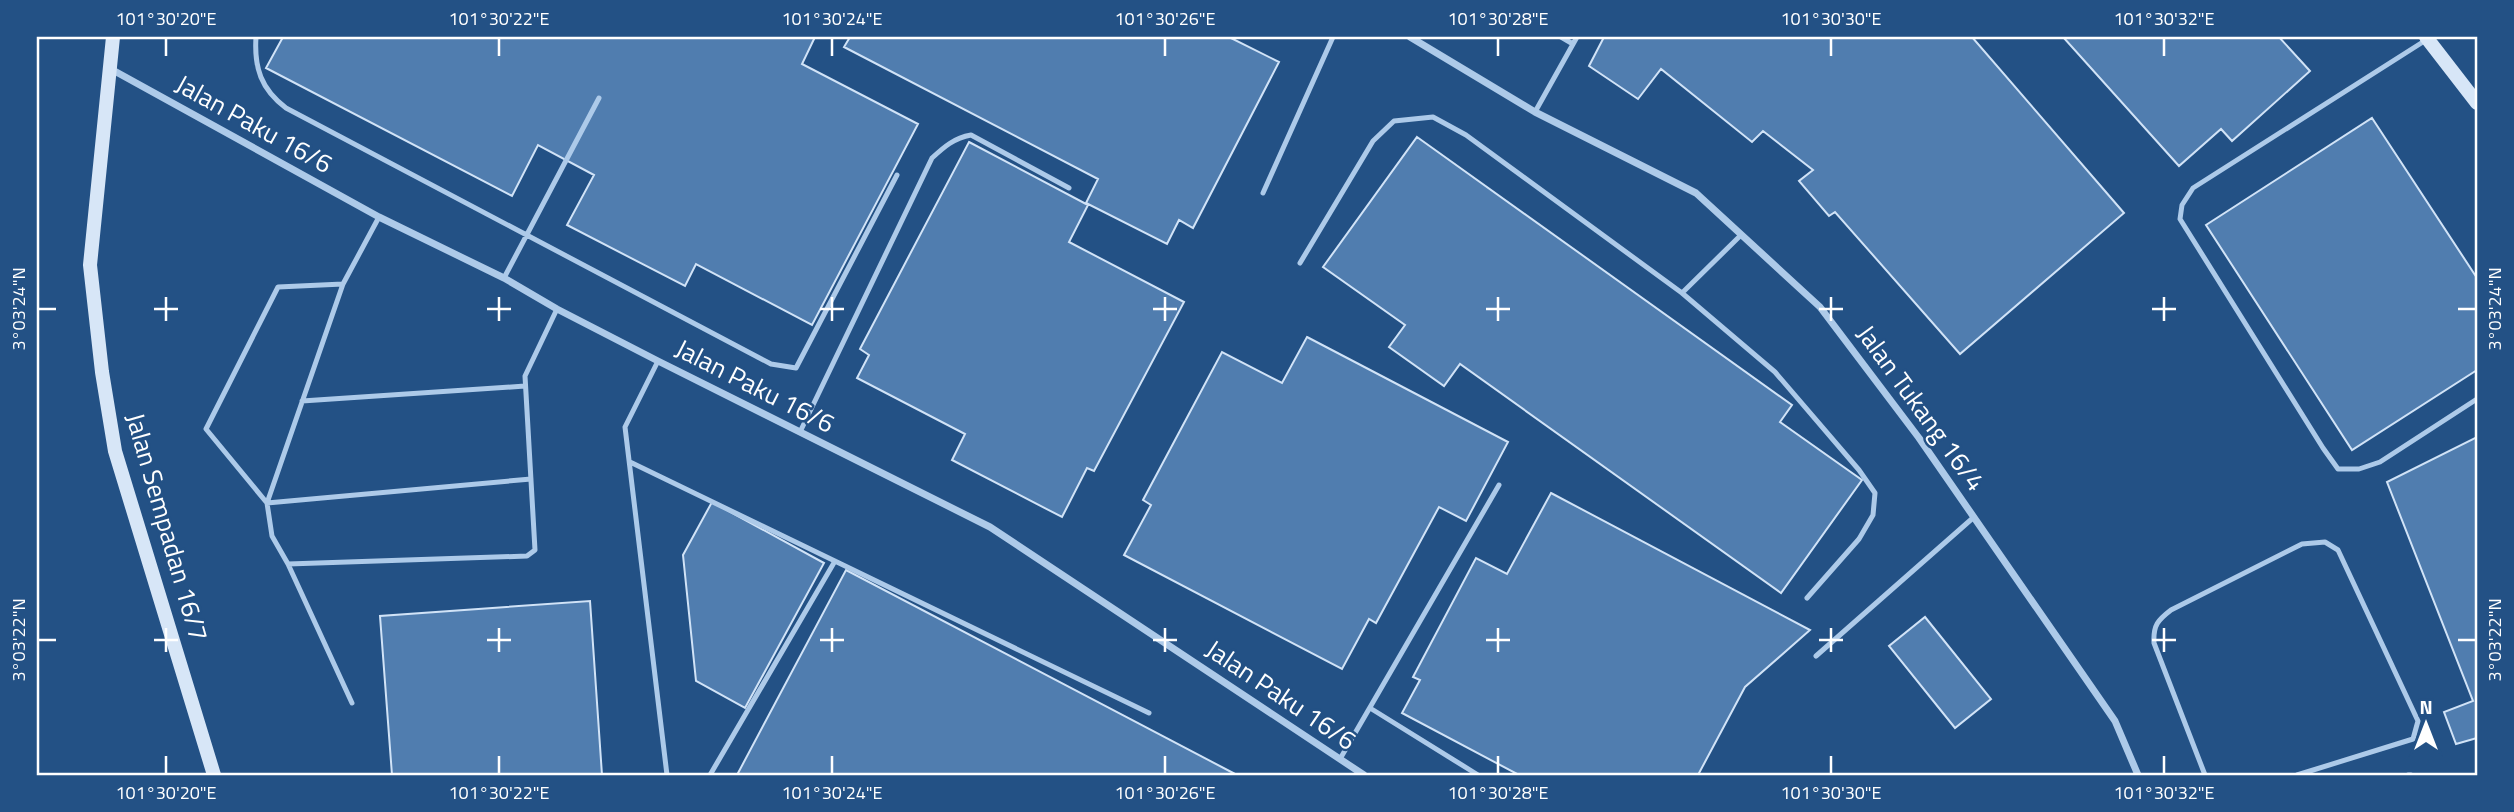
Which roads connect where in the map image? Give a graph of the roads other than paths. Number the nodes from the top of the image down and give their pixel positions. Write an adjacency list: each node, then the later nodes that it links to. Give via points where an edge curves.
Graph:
1 (113, 37): 9 (street, Jalan Sempadan 16/7)
2 (256, 37): 17 (lane, via 259,75 270,96 286,108)
3 (1333, 37): 15 (lane)
4 (1410, 37): 12 (street, Jalan Tukang 16/4)
5 (1560, 37): 8 (lane)
6 (1577, 37): 8 (lane)
7 (2427, 38): 11 (street); 26 (lane, via 2193,188 2182,205 2180,219 2338,469 2380,462)
8 (1573, 44): 12 (lane)
9 (108, 67): 16 (street, Jalan Paku 16/6); 42 (street, Jalan Sempadan 16/7, via 90,265 102,372 115,451)
10 (599, 98): 17 (lane)
11 (2477, 103)
12 (1535, 112): 18 (street, Jalan Tukang 16/4, via 1696,193)
13 (897, 175): 17 (lane, via 796,368 771,363)
14 (1069, 188): 28 (lane, via 971,135 959,137 932,158)
15 (1263, 193)
16 (379, 217): 20 (street, Jalan Paku 16/6); 21 (lane)
17 (528, 235): 20 (lane)
18 (1741, 235): 22 (lane); 33 (street, Jalan Tukang 16/4, via 1821,307)
19 (1300, 263): 22 (lane, via 1373,141 1394,121 1433,117 1466,135)
20 (504, 278): 23 (street, Jalan Paku 16/6)
21 (342, 284): 27 (lane); 32 (lane, via 278,287 206,429)
22 (1682, 293): 36 (lane, via 1775,372 1875,493 1873,515 1859,539)
23 (557, 309): 24 (street, Jalan Paku 16/6); 25 (lane, via 525,376)
24 (658, 360): 28 (street, Jalan Paku 16/6); 29 (lane, via 625,427)
25 (525, 386): 27 (lane); 30 (lane)
26 (2477, 399)
27 (302, 401): 32 (lane)
28 (800, 432): 41 (street, Jalan Paku 16/6, via 990,527)
29 (630, 462): 34 (lane); 43 (lane)
30 (531, 479): 32 (lane); 35 (lane, via 536,541 535,550 527,555)
31 (1499, 485): 39 (lane)
32 (267, 503): 35 (lane, via 272,536)
33 (1974, 517): 37 (lane); 47 (street, Jalan Tukang 16/4, via 2115,721)
34 (835, 561): 40 (lane); 44 (lane)
35 (288, 564): 38 (lane)
36 (1807, 598)
37 (1816, 656)
38 (352, 703)
39 (1370, 708): 41 (lane); 46 (lane)
40 (1149, 713)
41 (1340, 759): 45 (street, Jalan Paku 16/6)
42 (215, 775)
43 (667, 775)
44 (710, 775)
45 (1364, 775)
46 (1478, 775)
47 (2138, 775)
48 (2205, 775): 49 (lane, via 2154,643 2153,629 2171,610 2302,544 2325,542 2338,550 2418,721 2413,738)
49 (2297, 775)

